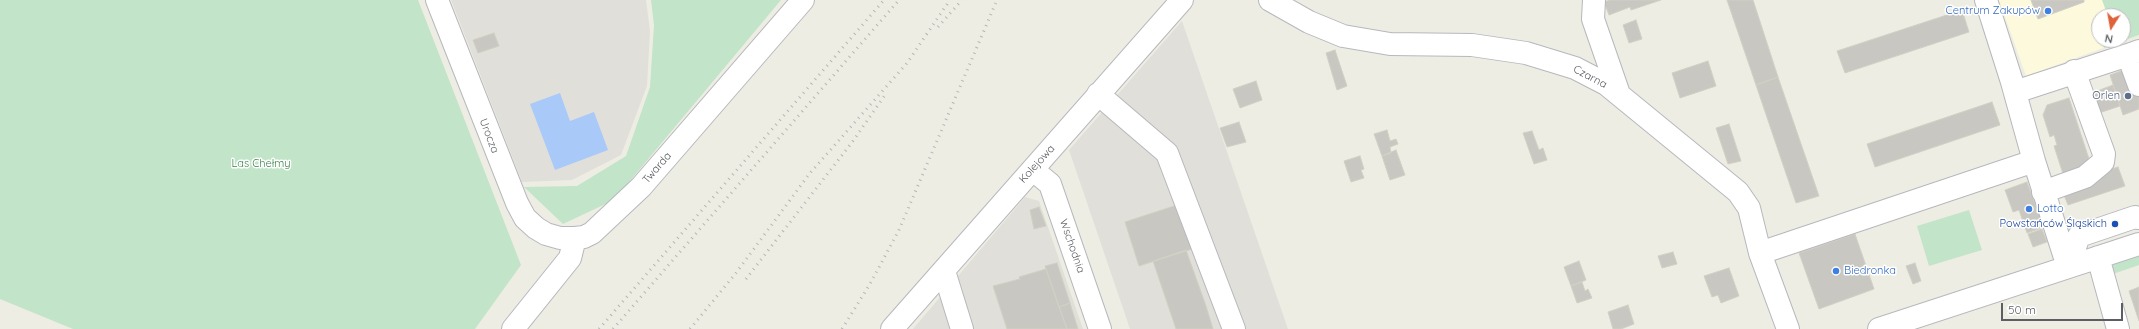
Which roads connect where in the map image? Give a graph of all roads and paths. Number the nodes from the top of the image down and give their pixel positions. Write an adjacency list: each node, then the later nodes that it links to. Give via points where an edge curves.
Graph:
1 (437, 0): 17 (street, Urocza, via 517,203 526,218 541,231 560,238)
2 (803, 0): 17 (street, Twarda, via 641,187 592,233)
3 (1182, 0): 11 (street, Kolejowa)
4 (1270, 0): 12 (street, Czarna, via 1309,22 1343,36 1390,44 1472,45 1534,55 1574,68 1606,84)
5 (1594, 0): 12 (street, via 1593,19)
6 (1986, 0): 10 (street)
7 (2133, 53): 8 (street); 9 (street)
8 (2074, 72): 10 (street); 15 (street, via 2104,154 2103,162 2085,177)
9 (2139, 85)
10 (2015, 92): 13 (street)
11 (1098, 94): 14 (street, Kolejowa); 27 (street, via 1167,153)
12 (1619, 94): 19 (street, Czarna, via 1738,192 1749,208)
13 (2034, 161): 15 (street); 19 (street)
14 (1033, 170): 22 (street, Kolejowa); 26 (street, Wschodnia, via 1050,184)
15 (2043, 192): 21 (street)
16 (2139, 218): 21 (street, via 2135,217 2079,236)
17 (575, 238): 23 (street, via 570,258)
18 (2139, 244): 20 (street)
19 (1760, 253): 28 (street, Czarna)
20 (2098, 257): 21 (street); 30 (street)
21 (2068, 267): 29 (street)
22 (944, 270): 24 (street, Kolejowa); 25 (street)
23 (513, 329)
24 (892, 329)
25 (962, 329)
26 (1100, 329)
27 (1234, 329)
28 (1788, 329)
29 (1879, 329)
30 (2118, 329)

